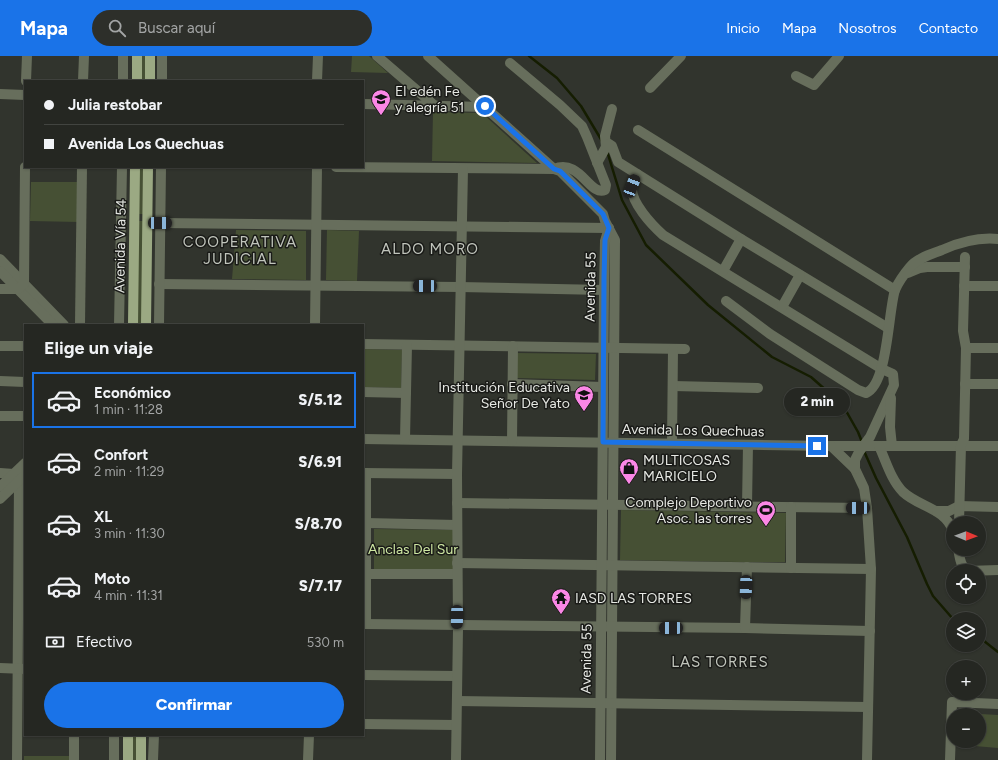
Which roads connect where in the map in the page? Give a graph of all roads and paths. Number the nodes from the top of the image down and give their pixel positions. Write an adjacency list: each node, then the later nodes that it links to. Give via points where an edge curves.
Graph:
1 (27, 56): 14 (street)
2 (84, 56): 15 (street)
3 (124, 56): 16 (street)
4 (137, 56): 17 (main road)
5 (150, 56): 18 (main road)
6 (162, 56): 19 (street)
7 (318, 56): 20 (street)
8 (377, 56): 25 (street)
9 (428, 56): 26 (street)
10 (681, 56): 21 (street)
11 (839, 56): 13 (street, via 814,84)
12 (510, 63): 30 (street, via 582,126)
13 (796, 76)
14 (26, 80)
15 (83, 80)
16 (123, 80)
17 (137, 80)
18 (150, 80)
19 (162, 80)
20 (318, 80)
21 (650, 88)
22 (0, 94): 23 (street)
23 (24, 95)
24 (364, 104): 25 (street)
25 (434, 105): 26 (street)
26 (485, 106): 40 (street)
27 (612, 109): 29 (street, via 605,136)
28 (638, 130): 61 (street)
29 (606, 147): 30 (street); 41 (street, via 609,144 612,146 618,162)
30 (597, 163): 40 (street, via 606,185 602,192 596,191 571,168)
31 (364, 167): 39 (street)
32 (25, 168): 54 (street)
33 (82, 168): 67 (street)
34 (122, 168): 68 (street)
35 (135, 168): 69 (main road, Avenida Vía 54)
36 (148, 168): 70 (main road)
37 (161, 168): 42 (street)
38 (317, 168): 43 (street)
39 (463, 169): 40 (street); 44 (street)
40 (554, 169): 45 (street, via 560,171 603,214)
41 (637, 174): 46 (street); 50 (street, via 632,186 633,193 650,224 663,235)
42 (160, 223): 43 (street); 53 (street)
43 (316, 226): 44 (street); 55 (street)
44 (462, 227): 45 (street); 58 (street)
45 (609, 228): 60 (street, Avenida 55, via 605,240); 81 (street, Avenida 55, via 615,240)
46 (741, 239): 50 (street); 51 (street)
47 (998, 239): 52 (street, via 980,238 950,246 922,258 910,266)
48 (0, 259): 54 (street)
49 (0, 271): 54 (street)
50 (723, 271): 64 (street)
51 (800, 275): 64 (street); 73 (street)
52 (904, 275): 56 (street, via 920,268 965,262); 61 (street)
53 (159, 284): 55 (street); 71 (street)
54 (21, 286): 59 (street); 65 (street); 66 (street)
55 (315, 286): 58 (street); 72 (street)
56 (964, 286): 57 (street); 82 (street)
57 (998, 286): 62 (street)
58 (460, 287): 60 (street); 76 (street)
59 (0, 289)
60 (604, 290): 80 (street, Avenida 55)
61 (896, 290): 73 (street)
62 (998, 291)
63 (726, 302): 86 (street, via 770,334 863,392 873,388)
64 (782, 307): 86 (street)
65 (52, 324)
66 (63, 324)
67 (80, 324)
68 (120, 324)
69 (133, 324)
70 (146, 324)
71 (158, 324)
72 (315, 324)
73 (888, 328): 86 (street)
74 (364, 344): 75 (street)
75 (407, 345): 76 (street); 96 (street)
76 (459, 345): 79 (street); 102 (street)
77 (0, 346): 78 (street)
78 (24, 346)
79 (513, 346): 80 (street); 89 (street)
80 (604, 348): 81 (street); 93 (street, Avenida 55)
81 (615, 348): 84 (street); 105 (street, Avenida 55)
82 (966, 348): 83 (street); 90 (street)
83 (998, 348)
84 (673, 349): 85 (street); 92 (street)
85 (685, 349)
86 (882, 369): 97 (street, via 893,374 894,385)
87 (0, 381): 88 (street)
88 (24, 382)
89 (512, 384): 93 (street); 103 (street)
90 (965, 384): 91 (street); 108 (street, via 964,439)
91 (998, 384)
92 (673, 386): 94 (street); 106 (street)
93 (603, 387): 104 (street, Avenida 55)
94 (758, 388)
95 (364, 392): 96 (street)
96 (406, 393): 101 (street)
97 (891, 393): 110 (street); 112 (street)
98 (0, 416): 99 (street)
99 (24, 416)
100 (364, 439): 101 (street, Avenida Los Quechuas)
101 (406, 439): 102 (street, Avenida Los Quechuas)
102 (458, 440): 103 (street, Avenida Los Quechuas); 118 (street)
103 (512, 441): 104 (street, Avenida Los Quechuas)
104 (603, 442): 105 (street, Avenida Los Quechuas); 123 (street, Avenida 55)
105 (614, 442): 106 (street, Avenida Los Quechuas); 124 (street, Avenida 55)
106 (672, 443): 107 (street, Avenida Los Quechuas)
107 (748, 445): 109 (street, Avenida Los Quechuas); 125 (street)
108 (961, 445): 112 (street, Avenida Los Quechuas); 113 (street, Avenida Los Quechuas); 126 (street)
109 (831, 446): 110 (street, Avenida Los Quechuas); 115 (street)
110 (863, 446): 111 (street, Avenida Los Quechuas); 115 (street, via 855,460)
111 (879, 446): 112 (street, Avenida Los Quechuas); 130 (street, via 893,478 904,492)
112 (892, 446)
113 (998, 446)
114 (24, 465): 119 (street)
115 (855, 469): 129 (street, via 864,488)
116 (0, 473): 119 (street)
117 (364, 473): 118 (street); 133 (street)
118 (457, 474): 122 (street)
119 (19, 476): 120 (street); 121 (street); 152 (street)
120 (0, 487)
121 (0, 499)
122 (457, 503): 123 (street); 134 (street)
123 (601, 505): 124 (street); 137 (street, Avenida 55)
124 (612, 505): 125 (street); 138 (street, Avenida 55)
125 (748, 506): 128 (street)
126 (959, 506): 127 (street); 130 (street, via 949,511); 131 (street)
127 (998, 506)
128 (791, 508): 129 (street); 140 (street)
129 (867, 508): 141 (street)
130 (937, 511): 132 (street)
131 (959, 516)
132 (946, 518)
133 (366, 523): 134 (street); 143 (street)
134 (457, 525): 136 (street)
135 (959, 556): 142 (street, via 962,566 968,571)
136 (457, 563): 137 (street); 144 (street)
137 (601, 565): 138 (street); 147 (street, Avenida 55)
138 (612, 565): 139 (street); 148 (street, Avenida 55)
139 (747, 567): 140 (street); 149 (street)
140 (791, 568): 141 (street)
141 (871, 569): 150 (street)
142 (998, 570)
143 (366, 574): 144 (street); 145 (street)
144 (457, 574): 146 (street)
145 (364, 624): 146 (street)
146 (457, 626): 147 (street); 154 (street)
147 (601, 627): 148 (street); 156 (street, Avenida 55)
148 (612, 628): 149 (street); 157 (street, Avenida 55)
149 (745, 628): 150 (street)
150 (870, 631): 159 (street)
151 (0, 668): 152 (street)
152 (22, 669): 168 (street)
153 (364, 675): 154 (street)
154 (457, 676): 155 (street)
155 (457, 701): 156 (street); 161 (street)
156 (600, 702): 157 (street); 176 (street, Avenida 55)
157 (611, 702): 159 (street); 177 (street, Avenida 55)
158 (998, 704): 179 (street, via 952,702)
159 (868, 707): 178 (street)
160 (364, 724): 161 (street)
161 (456, 725): 175 (street)
162 (74, 736): 169 (street)
163 (114, 736): 170 (street)
164 (128, 736): 171 (main road)
165 (141, 736): 172 (main road)
166 (154, 736): 173 (street)
167 (309, 736): 174 (street)
168 (17, 760)
169 (74, 760)
170 (114, 760)
171 (128, 760)
172 (140, 760)
173 (153, 760)
174 (308, 760)
175 (456, 760)
176 (600, 760)
177 (611, 760)
178 (867, 760)
179 (950, 760)

